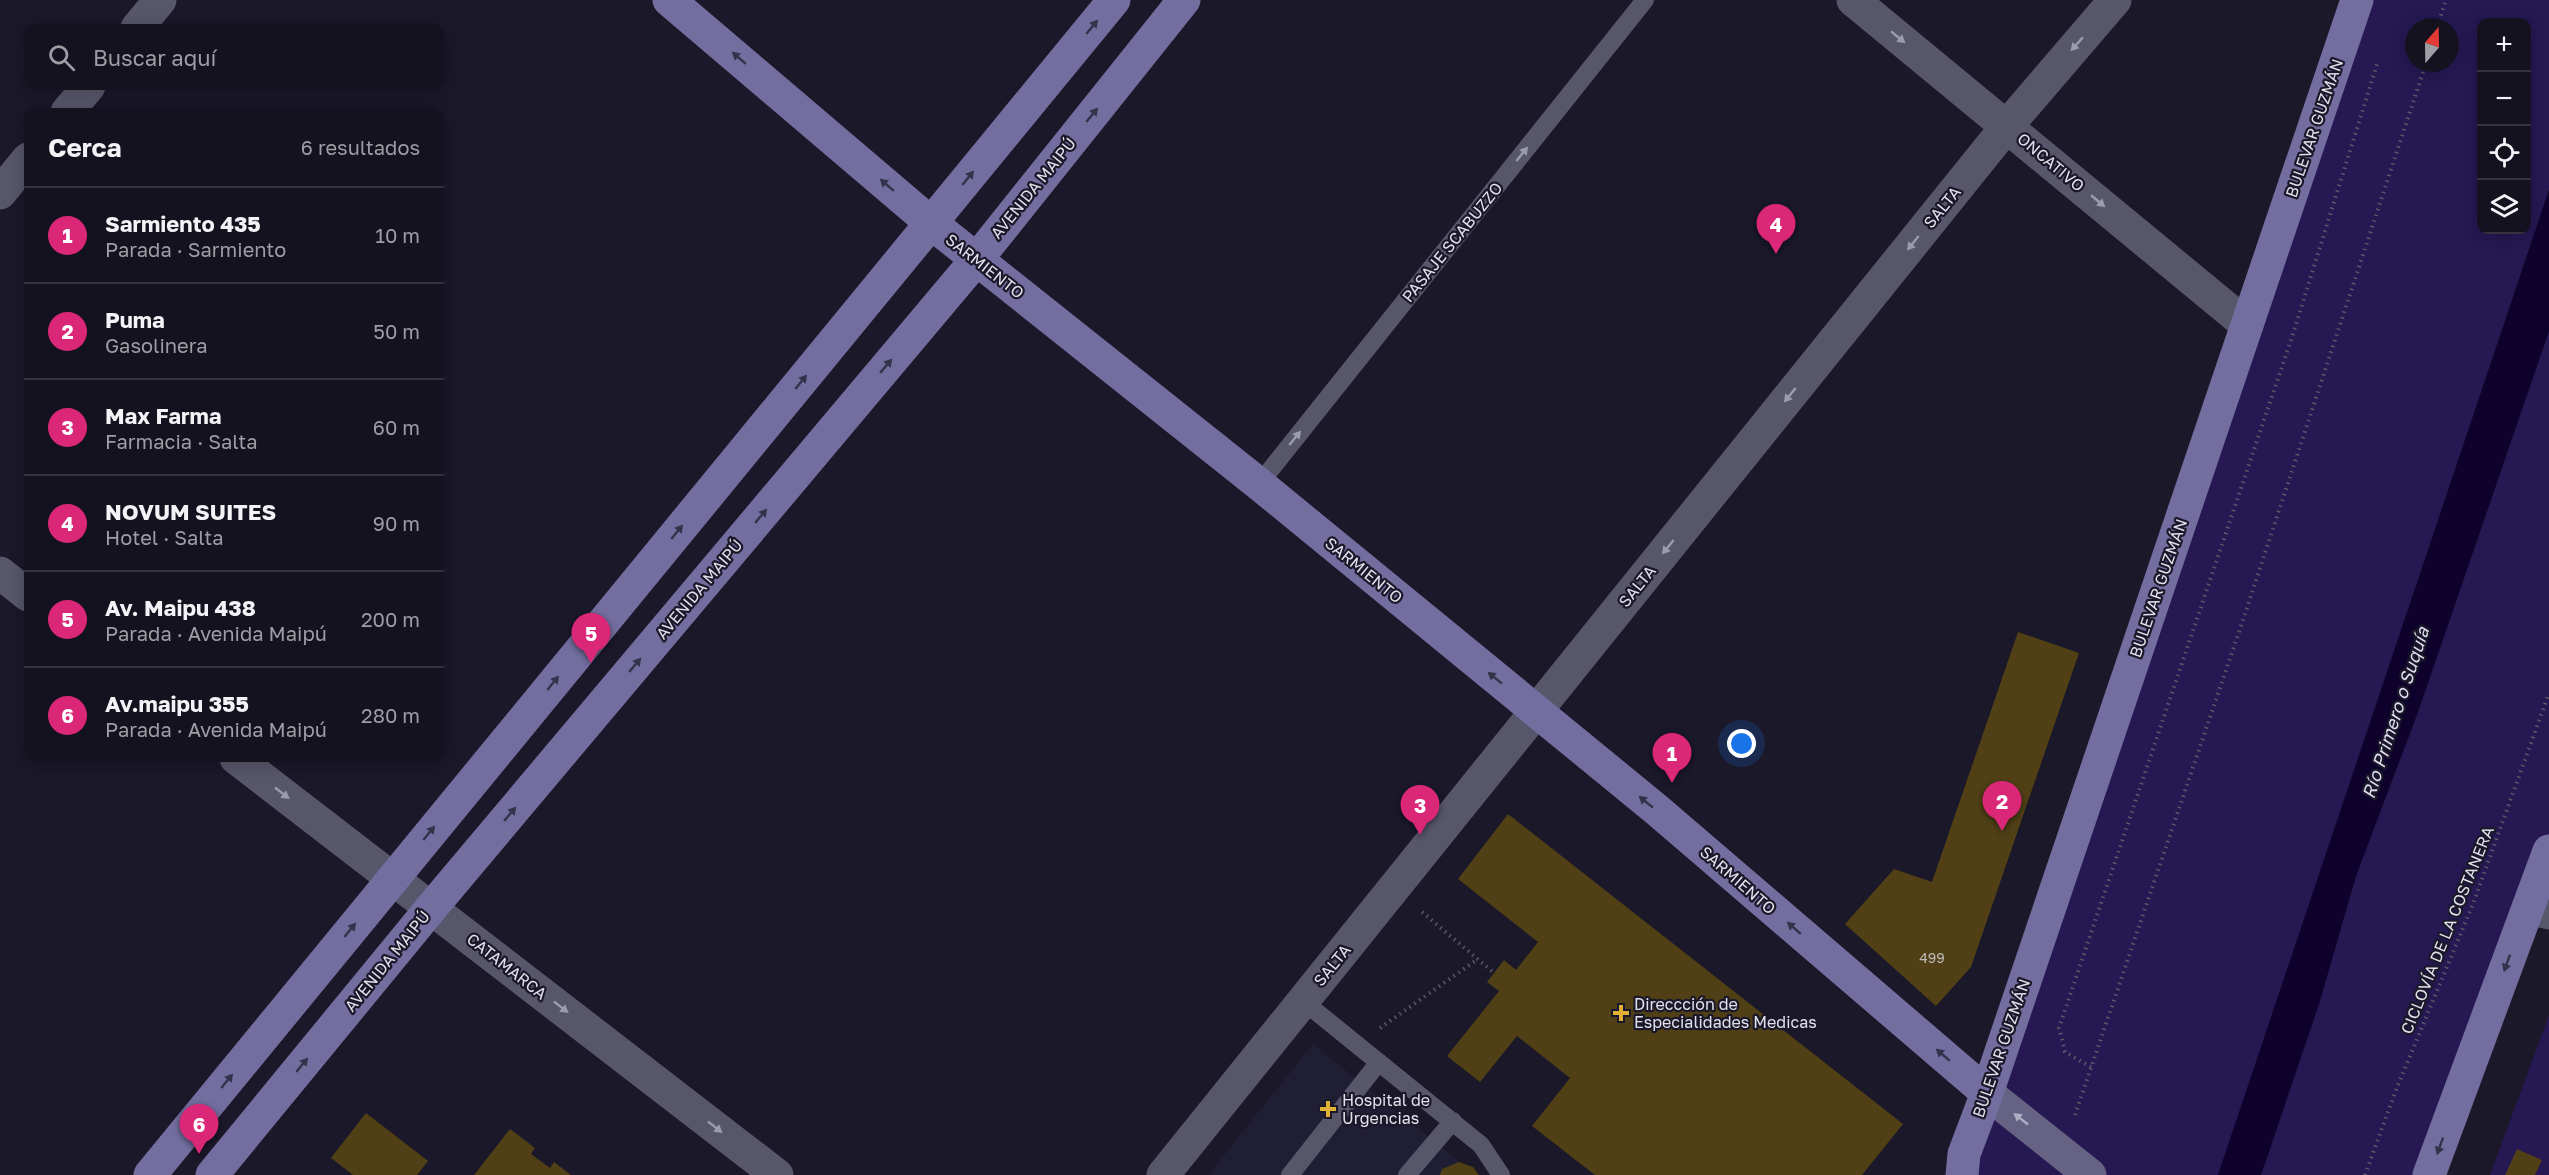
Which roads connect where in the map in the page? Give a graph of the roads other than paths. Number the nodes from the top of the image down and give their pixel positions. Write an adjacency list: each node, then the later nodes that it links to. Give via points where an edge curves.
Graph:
1 (160, 0): 9 (street)
2 (669, 0): 15 (main road, SARMIENTO, one-way to 2)
3 (1114, 0): 15 (main road, one-way to 3)
4 (1184, 0): 16 (main road, AVENIDA MAIPÚ, one-way to 4)
5 (1645, 0): 18 (lane, PASAJE SCABUZZO, one-way to 5)
6 (1853, 0): 12 (street, ONCATIVO, one-way to 12)
7 (2115, 0): 12 (street, SALTA, one-way to 12)
8 (2356, 0): 17 (main road, BULEVAR GUZMÁN)
9 (139, 24)
10 (86, 90): 11 (street)
11 (70, 108)
12 (2007, 126): 17 (street, ONCATIVO, one-way to 17); 21 (street, SALTA, one-way to 21)
13 (24, 164): 14 (street)
14 (0, 194)
15 (932, 223): 16 (main road, SARMIENTO); 24 (main road, one-way to 15)
16 (976, 259): 18 (main road, SARMIENTO); 25 (main road, AVENIDA MAIPÚ, one-way to 16)
17 (2247, 325): 29 (main road, BULEVAR GUZMÁN)
18 (1259, 484): 21 (main road, SARMIENTO, one-way to 18)
19 (0, 573): 20 (street)
20 (24, 593)
21 (1536, 711): 27 (street, SALTA); 29 (main road, SARMIENTO, one-way to 21)
22 (241, 762): 24 (street, CATAMARCA, one-way to 24)
23 (2549, 851): 26 (main road)
24 (392, 879): 25 (street, CATAMARCA); 32 (main road, one-way to 24)
25 (432, 907): 33 (main road, AVENIDA MAIPÚ, one-way to 25); 34 (street, CATAMARCA, one-way to 34)
26 (2538, 910): 40 (main road, one-way to 40)
27 (1303, 1001): 28 (lane); 35 (street, SALTA)
28 (1379, 1062): 30 (lane); 36 (lane)
29 (1987, 1093): 31 (main road, BULEVAR GUZMÁN); 39 (main road, SARMIENTO, one-way to 29, via 2063,1133)
30 (1453, 1121): 37 (lane); 38 (lane, via 1480,1145)
31 (1961, 1168)
32 (150, 1175)
33 (212, 1175)
34 (777, 1175)
35 (1163, 1175)
36 (1290, 1175)
37 (1407, 1175)
38 (1502, 1175)
39 (2090, 1175)
40 (2429, 1175)

